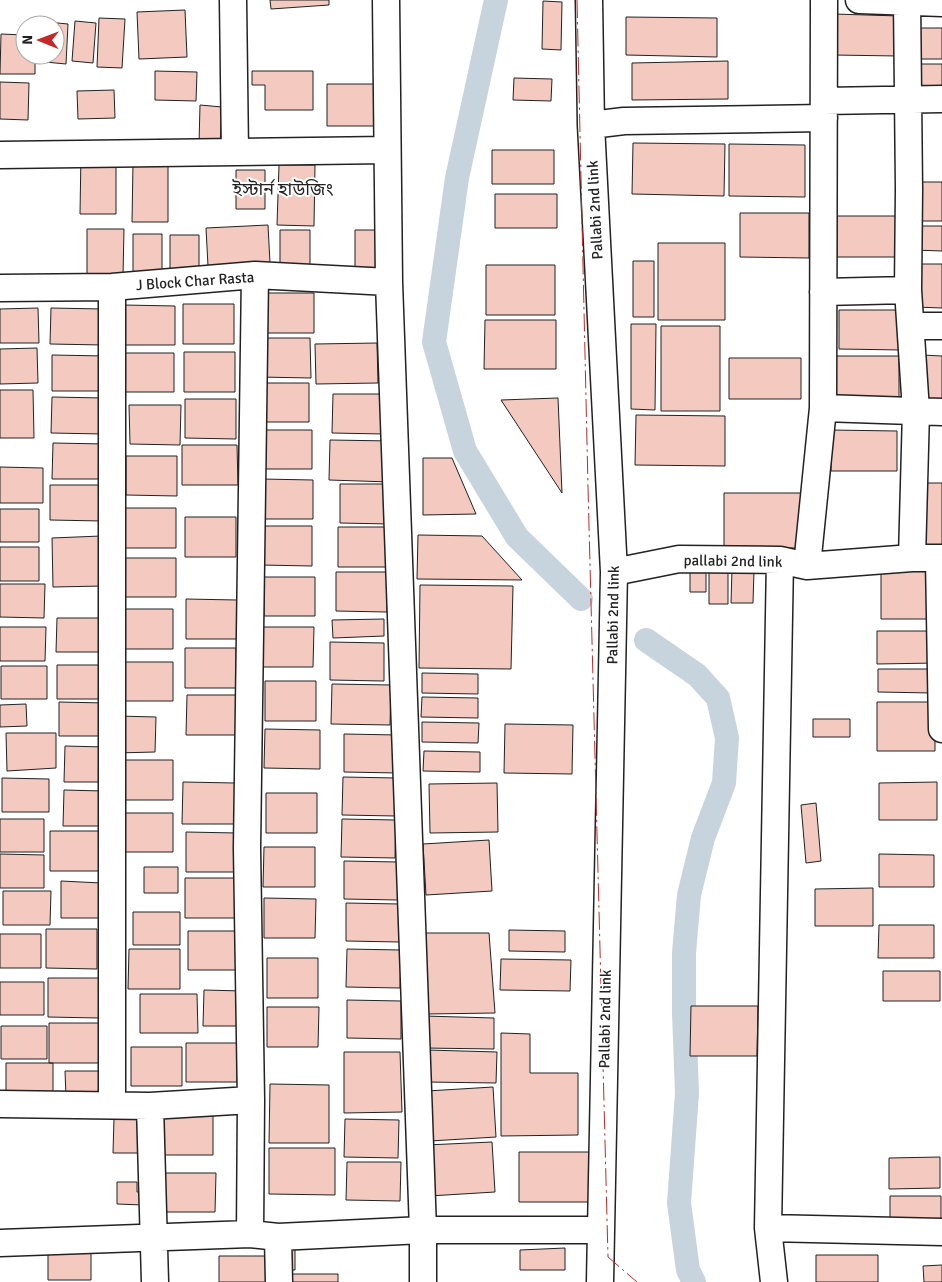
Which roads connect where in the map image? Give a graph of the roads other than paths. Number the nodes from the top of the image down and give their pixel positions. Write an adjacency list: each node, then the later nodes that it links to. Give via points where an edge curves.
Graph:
1 (233, 0): 13 (street)
2 (386, 0): 12 (street)
3 (589, 0): 11 (street, Pallabi 2nd link)
4 (824, 0): 10 (street)
5 (859, 0): 6 (street)
6 (907, 1): 7 (street); 8 (street)
7 (942, 3)
8 (909, 99): 9 (street); 10 (street); 19 (street)
9 (942, 99)
10 (824, 110): 11 (street); 20 (street)
11 (591, 125): 30 (street, Pallabi 2nd link)
12 (387, 150): 13 (street); 16 (street)
13 (235, 152): 14 (street)
14 (0, 155)
15 (254, 275): 16 (street, J Block Char Rasta); 17 (street, J Block Char Rasta); 32 (street, via 247,848)
16 (389, 282): 37 (street)
17 (112, 287): 18 (street, J Block Char Rasta); 34 (street)
18 (0, 288)
19 (908, 290): 20 (street); 21 (street)
20 (823, 292): 23 (street)
21 (911, 326): 22 (street); 24 (street)
22 (942, 326)
23 (823, 408): 24 (street); 29 (street)
24 (916, 411): 25 (street); 26 (street)
25 (942, 412)
26 (912, 558): 27 (street, pallabi 2nd link); 29 (street, pallabi 2nd link)
27 (940, 559): 31 (street)
28 (780, 560): 29 (street, pallabi 2nd link); 30 (street, pallabi 2nd link, via 679,559); 36 (street)
29 (807, 566)
30 (614, 572): 38 (street, Pallabi 2nd link)
31 (942, 730)
32 (251, 1100): 35 (street); 40 (street)
33 (0, 1104): 34 (street)
34 (112, 1105): 35 (street)
35 (150, 1106): 42 (street)
36 (768, 1228): 39 (street); 48 (street)
37 (423, 1230): 38 (street); 41 (street); 46 (street)
38 (601, 1230): 47 (street, Pallabi 2nd link)
39 (942, 1232)
40 (250, 1234): 41 (street); 42 (street)
41 (278, 1237): 45 (street)
42 (154, 1238): 43 (street); 44 (street)
43 (0, 1243)
44 (155, 1282)
45 (279, 1282)
46 (423, 1282)
47 (600, 1282)
48 (774, 1282)

